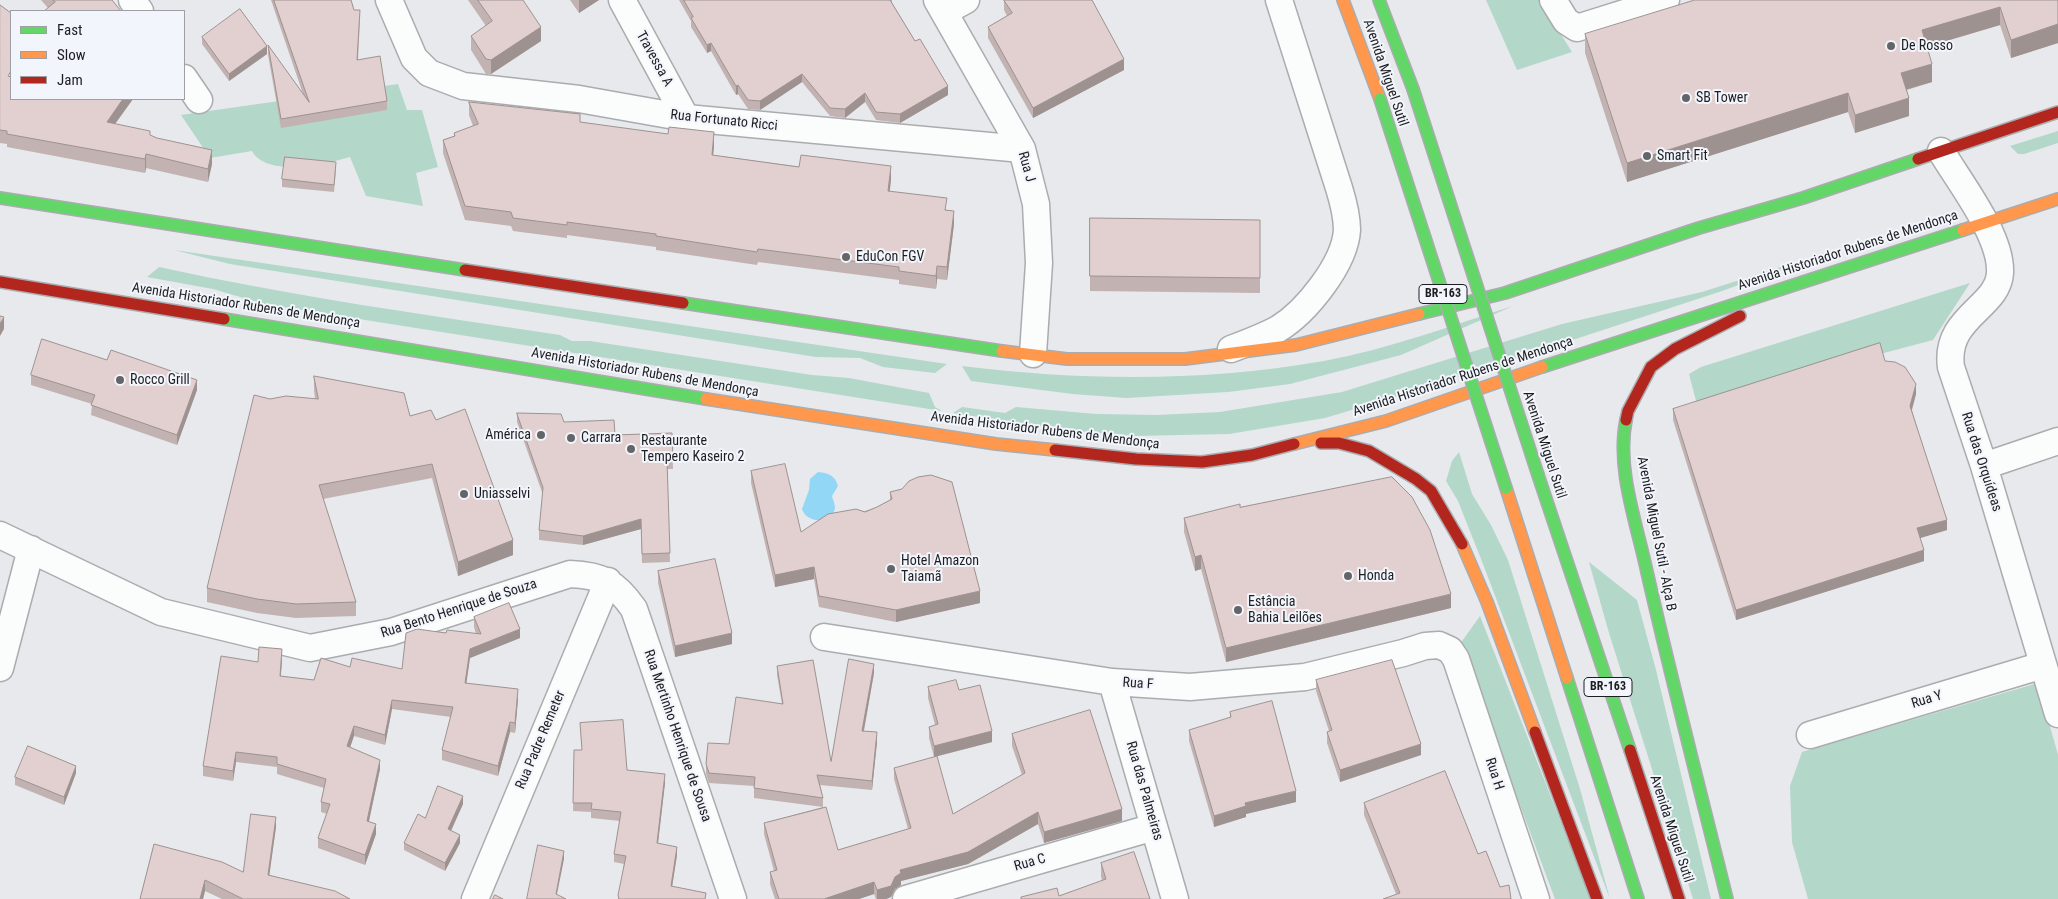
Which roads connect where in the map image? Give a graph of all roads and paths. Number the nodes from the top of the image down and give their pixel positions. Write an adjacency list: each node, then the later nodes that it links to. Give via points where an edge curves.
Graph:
1 (389, 0): 12 (street, Rua Fortunato Ricci, via 414,58 429,73 463,86 579,100)
2 (622, 0): 12 (street, Travessa A)
3 (1279, 0): 21 (street, via 1344,205 1347,231 1337,261 1325,281 1294,317 1251,342)
4 (1343, 0): 42 (main road, Avenida Miguel Sutil / BR-163, bridge, via 1380,100)
5 (1379, 0): 43 (main road, Avenida Miguel Sutil / BR-163, bridge, via 1413,89)
6 (1553, 0): 7 (street, via 1566,21 1577,28)
7 (1666, 0)
8 (949, 4): 13 (street, Rua J)
9 (185, 79): 10 (street)
10 (199, 100)
11 (2058, 112): 14 (main road)
12 (686, 118): 13 (street, Rua Fortunato Ricci)
13 (1022, 149): 20 (street, Rua J, via 1036,204 1040,263)
14 (1941, 151): 17 (street, Rua das Orquídeas); 21 (main road, via 1505,293 1296,345)
15 (0, 198): 20 (main road, via 770,317)
16 (2058, 199): 17 (main road, Avenida Historiador Rubens de Mendonça)
17 (1986, 222): 18 (main road, Avenida Historiador Rubens de Mendonça); 24 (street, Rua das Orquídeas, via 1999,262 1998,283 1954,337 1950,356)
18 (1823, 277): 23 (main road, Avenida Historiador Rubens de Mendonça, via 1588,351 1386,421); 44 (main road, Avenida Miguel Sutil - Alça B, via 1675,349 1651,367 1628,412 1623,436 1626,476 1670,673)
19 (0, 282): 23 (main road, Avenida Historiador Rubens de Mendonça, via 996,444 1136,459 1202,462)
20 (1033, 354): 21 (main road, via 1067,359)
21 (1185, 359)
22 (2058, 441): 24 (street)
23 (1302, 443): 41 (main road, via 1339,443 1369,451 1431,491 1460,540 1487,602)
24 (1984, 466): 30 (street, Rua das Orquídeas)
25 (0, 535): 26 (street, Rua Bento Henrique de Souza)
26 (31, 549): 27 (street, Rua Bento Henrique de Souza, via 161,612 310,648 391,632 570,574 591,574); 31 (street)
27 (608, 581): 36 (street, Rua Padre Remeter); 37 (street, Rua Mertinho Henrique de Sousa, via 623,593 634,609)
28 (824, 637): 32 (street, Rua F)
29 (1450, 650): 32 (street, Rua F, via 1439,645 1425,646 1305,677 1190,687); 40 (street, Rua H, via 1456,659)
30 (2044, 665): 33 (street, Rua das Orquídeas); 34 (street, Rua Y)
31 (0, 668)
32 (1112, 682): 35 (street, Rua das Palmeiras)
33 (2058, 714)
34 (1810, 736)
35 (1154, 827): 38 (street, Rua C); 39 (street, Rua das Palmeiras)
36 (475, 899)
37 (733, 899)
38 (906, 899)
39 (1176, 899)
40 (1536, 899)
41 (1597, 899)
42 (1638, 899)
43 (1679, 899)
44 (1727, 899)

